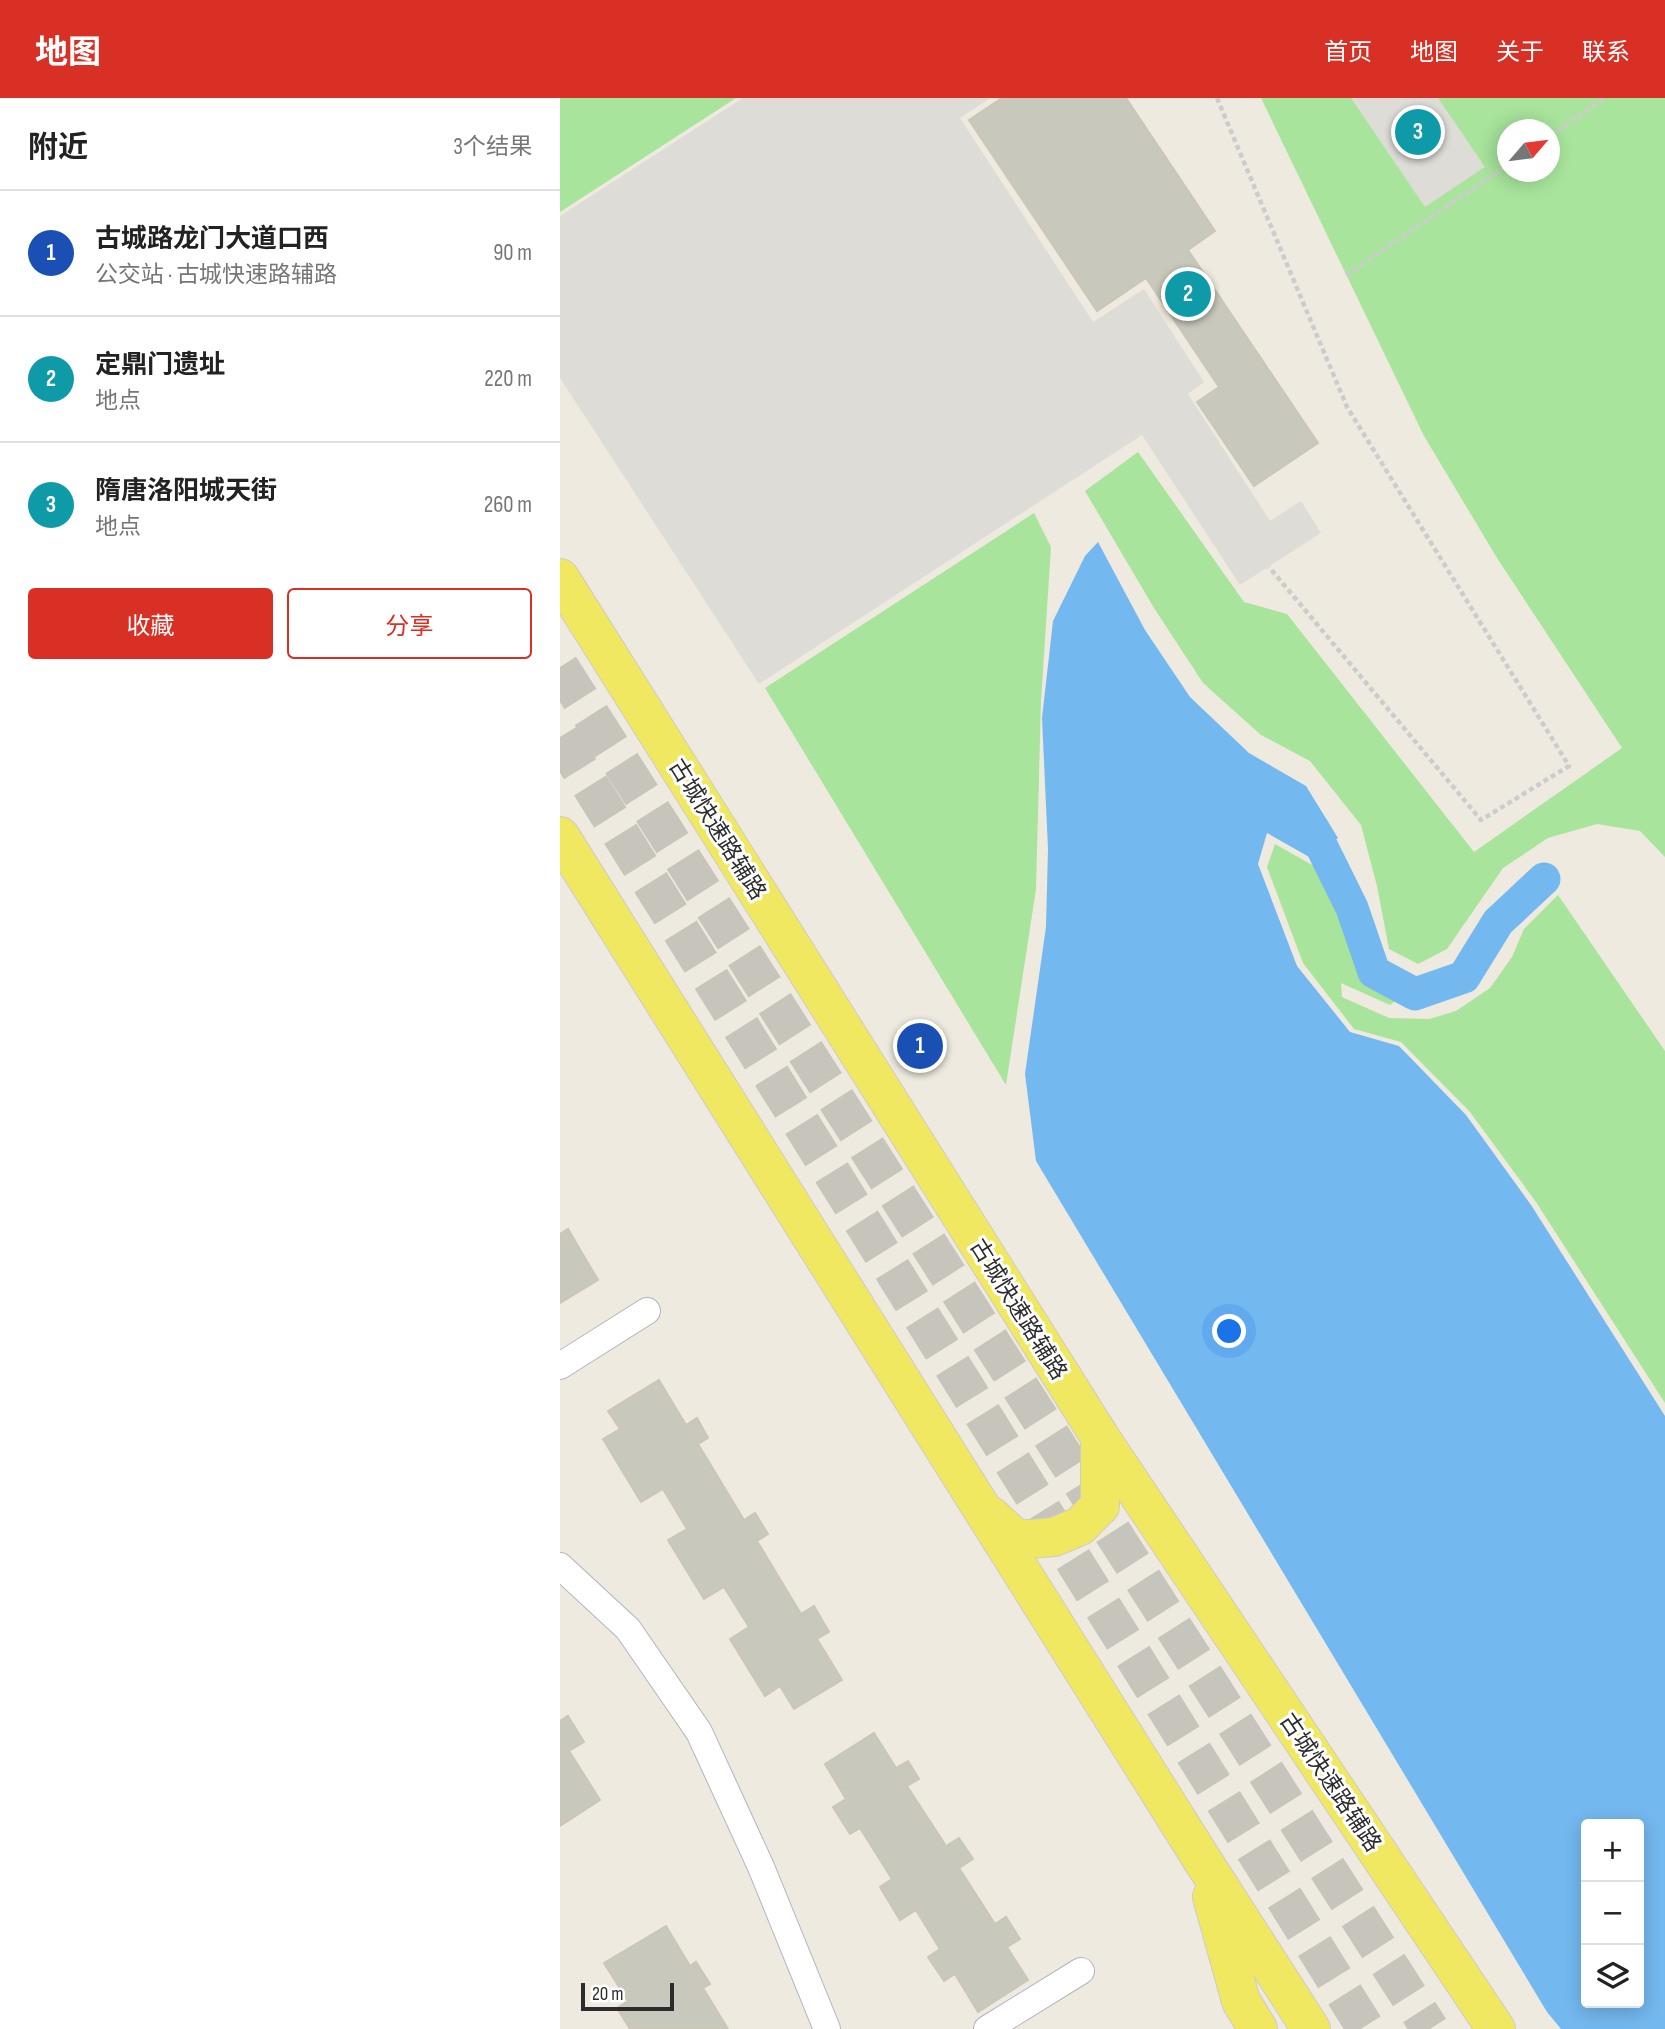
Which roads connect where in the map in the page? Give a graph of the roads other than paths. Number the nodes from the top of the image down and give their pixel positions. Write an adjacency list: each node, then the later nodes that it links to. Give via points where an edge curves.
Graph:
1 (560, 578): 5 (main road, 古城快速路辅路)
2 (560, 836): 6 (main road)
3 (647, 1311): 4 (street)
4 (560, 1366)
5 (1100, 1437): 6 (main road, via 1100,1506 1080,1526 1054,1537 1017,1540); 14 (main road, 古城快速路辅路)
6 (982, 1508): 8 (main road)
7 (560, 1566): 10 (street, via 628,1629 699,1731)
8 (1201, 1858): 12 (main road, via 1241,2001); 13 (main road)
9 (1081, 1971): 11 (street)
10 (827, 2029)
11 (987, 2029)
12 (1258, 2029)
13 (1311, 2029)
14 (1496, 2029)

